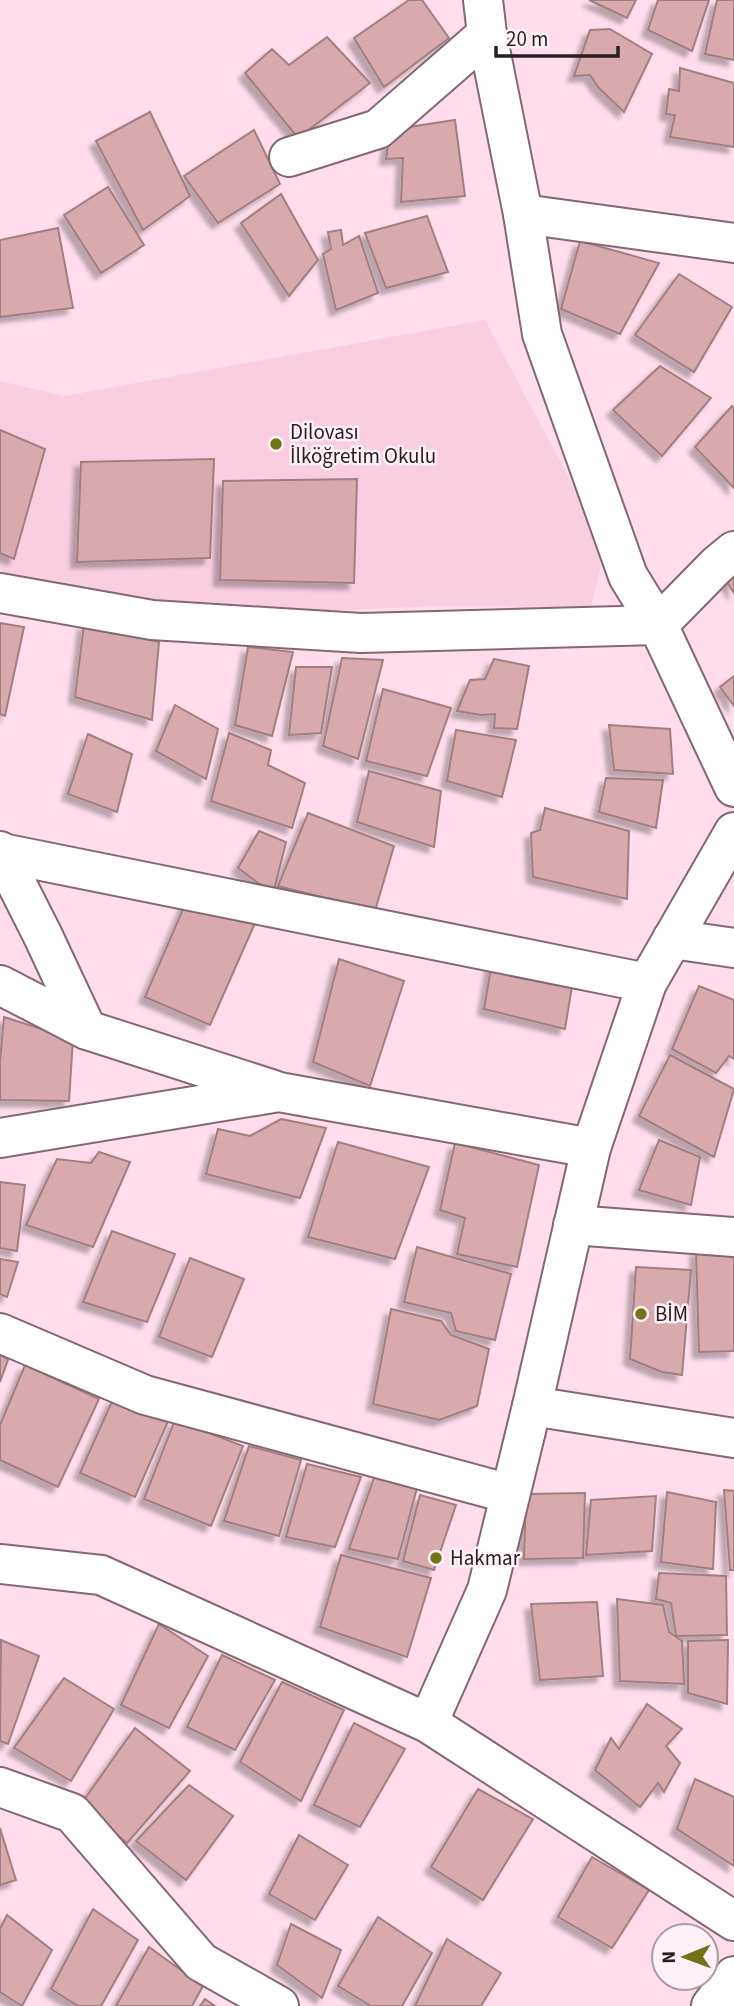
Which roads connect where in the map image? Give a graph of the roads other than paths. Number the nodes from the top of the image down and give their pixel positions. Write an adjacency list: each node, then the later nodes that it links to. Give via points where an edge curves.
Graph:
1 (485, 17): 2 (street, via 378,129); 3 (street)
2 (289, 157)
3 (523, 214): 4 (street); 7 (street, via 542,334 628,576)
4 (734, 243)
5 (734, 551): 7 (street)
6 (0, 593): 7 (street, via 152,620 361,633)
7 (658, 625): 8 (street)
8 (734, 787)
9 (734, 832): 11 (street)
10 (1, 852): 13 (street); 15 (street)
11 (672, 939): 12 (street); 13 (street)
12 (734, 948)
13 (647, 983): 18 (street)
14 (0, 985): 15 (street)
15 (88, 1030): 16 (street)
16 (279, 1092): 17 (street); 18 (street)
17 (0, 1138)
18 (591, 1148): 19 (street)
19 (573, 1225): 20 (street); 22 (street)
20 (734, 1237)
21 (0, 1334): 24 (street, via 145,1395)
22 (532, 1406): 23 (street); 24 (street)
23 (734, 1438)
24 (510, 1494): 26 (street, via 487,1590)
25 (0, 1564): 26 (street, via 101,1575)
26 (428, 1723): 28 (street)
27 (0, 1787): 30 (street, via 72,1813 201,1962)
28 (734, 1921)
29 (734, 1976): 31 (street)
30 (279, 2006)
31 (711, 2006)

